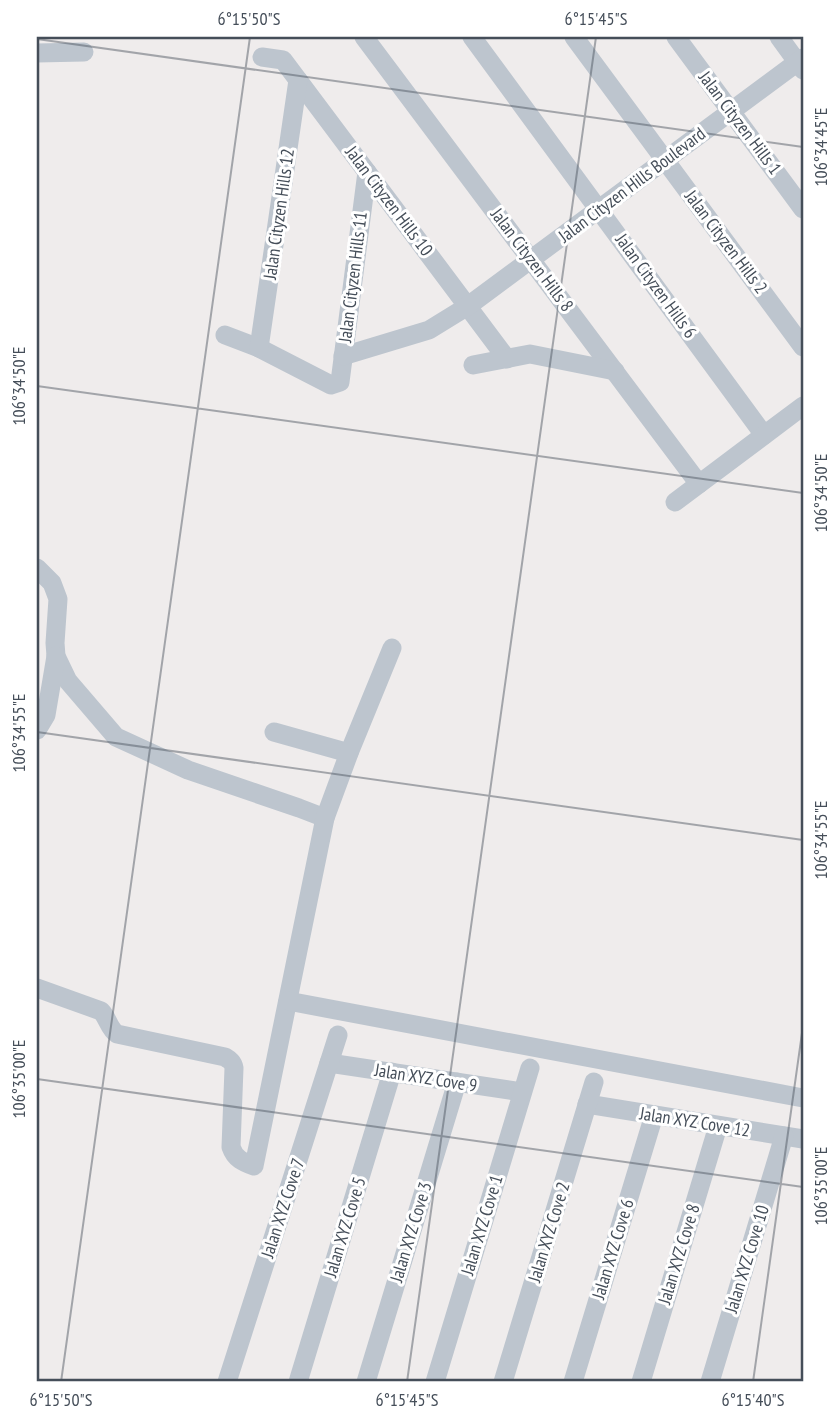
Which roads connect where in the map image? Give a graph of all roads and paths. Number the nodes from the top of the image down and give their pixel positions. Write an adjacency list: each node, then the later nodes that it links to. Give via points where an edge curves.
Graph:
1 (365, 37): 16 (street, Jalan Cityzen Hills 8)
2 (472, 37): 15 (street, Jalan Cityzen Hills 6)
3 (574, 37): 12 (street, Jalan Cityzen Hills 2)
4 (676, 37): 11 (street, Jalan Cityzen Hills 1)
5 (779, 37): 9 (street)
6 (84, 52): 7 (street)
7 (37, 53)
8 (262, 57): 10 (street, Jalan Cityzen Hills 10, via 283,60)
9 (801, 63): 11 (street, Jalan Cityzen Hills Boulevard)
10 (298, 80): 13 (street, Jalan Cityzen Hills 10); 20 (street, Jalan Cityzen Hills 12)
11 (731, 111): 12 (street, Jalan Cityzen Hills Boulevard); 14 (street, Jalan Cityzen Hills 1)
12 (665, 160): 15 (street, Jalan Cityzen Hills Boulevard); 19 (street, Jalan Cityzen Hills 2)
13 (367, 172): 17 (street, Jalan Cityzen Hills 10); 21 (street, Jalan Cityzen Hills 11)
14 (803, 208)
15 (599, 209): 16 (street, Jalan Cityzen Hills Boulevard); 26 (street, Jalan Cityzen Hills 6)
16 (531, 260): 17 (street, Jalan Cityzen Hills Boulevard); 24 (street, Jalan Cityzen Hills 8)
17 (468, 306): 21 (street, Jalan Cityzen Hills Boulevard, via 429,330); 22 (street, Jalan Cityzen Hills 10)
18 (226, 335): 20 (street)
19 (803, 347)
20 (259, 348): 21 (street, Jalan Cityzen Hills 11, via 331,385 340,382)
21 (343, 356)
22 (507, 359): 23 (street); 24 (street, via 530,354)
23 (473, 365)
24 (615, 371): 27 (street, Jalan Cityzen Hills 8)
25 (803, 405): 26 (street)
26 (765, 435): 27 (street)
27 (699, 484): 28 (street)
28 (675, 502)
29 (37, 568): 31 (street, via 52,583 58,599)
30 (393, 648): 34 (street)
31 (56, 656): 32 (street, via 46,715); 35 (street, via 68,681 116,737 188,770)
32 (37, 730)
33 (274, 732): 34 (street)
34 (349, 753): 35 (street)
35 (325, 818): 37 (street)
36 (37, 988): 37 (street, via 101,1011 117,1034 231,1061 231,1147 239,1160 254,1166)
37 (288, 1001): 45 (street)
38 (338, 1035): 39 (street, Jalan XYZ Cove 7)
39 (329, 1063): 41 (street, Jalan XYZ Cove 9); 50 (street, Jalan XYZ Cove 7)
40 (530, 1068): 44 (street, Jalan XYZ Cove 1)
41 (392, 1072): 42 (street, Jalan XYZ Cove 9); 51 (street, Jalan XYZ Cove 5)
42 (457, 1082): 44 (street, Jalan XYZ Cove 9); 52 (street, Jalan XYZ Cove 3)
43 (594, 1082): 46 (street, Jalan XYZ Cove 2)
44 (523, 1092): 53 (street, Jalan XYZ Cove 1)
45 (803, 1098)
46 (587, 1104): 47 (street, Jalan XYZ Cove 12); 54 (street, Jalan XYZ Cove 2)
47 (654, 1115): 48 (street, Jalan XYZ Cove 12); 55 (street, Jalan XYZ Cove 6)
48 (718, 1126): 49 (street, Jalan XYZ Cove 12); 56 (street, Jalan XYZ Cove 8)
49 (794, 1138): 57 (street, Jalan XYZ Cove 10)
50 (228, 1382)
51 (298, 1382)
52 (366, 1382)
53 (435, 1382)
54 (503, 1382)
55 (573, 1382)
56 (641, 1382)
57 (710, 1382)

